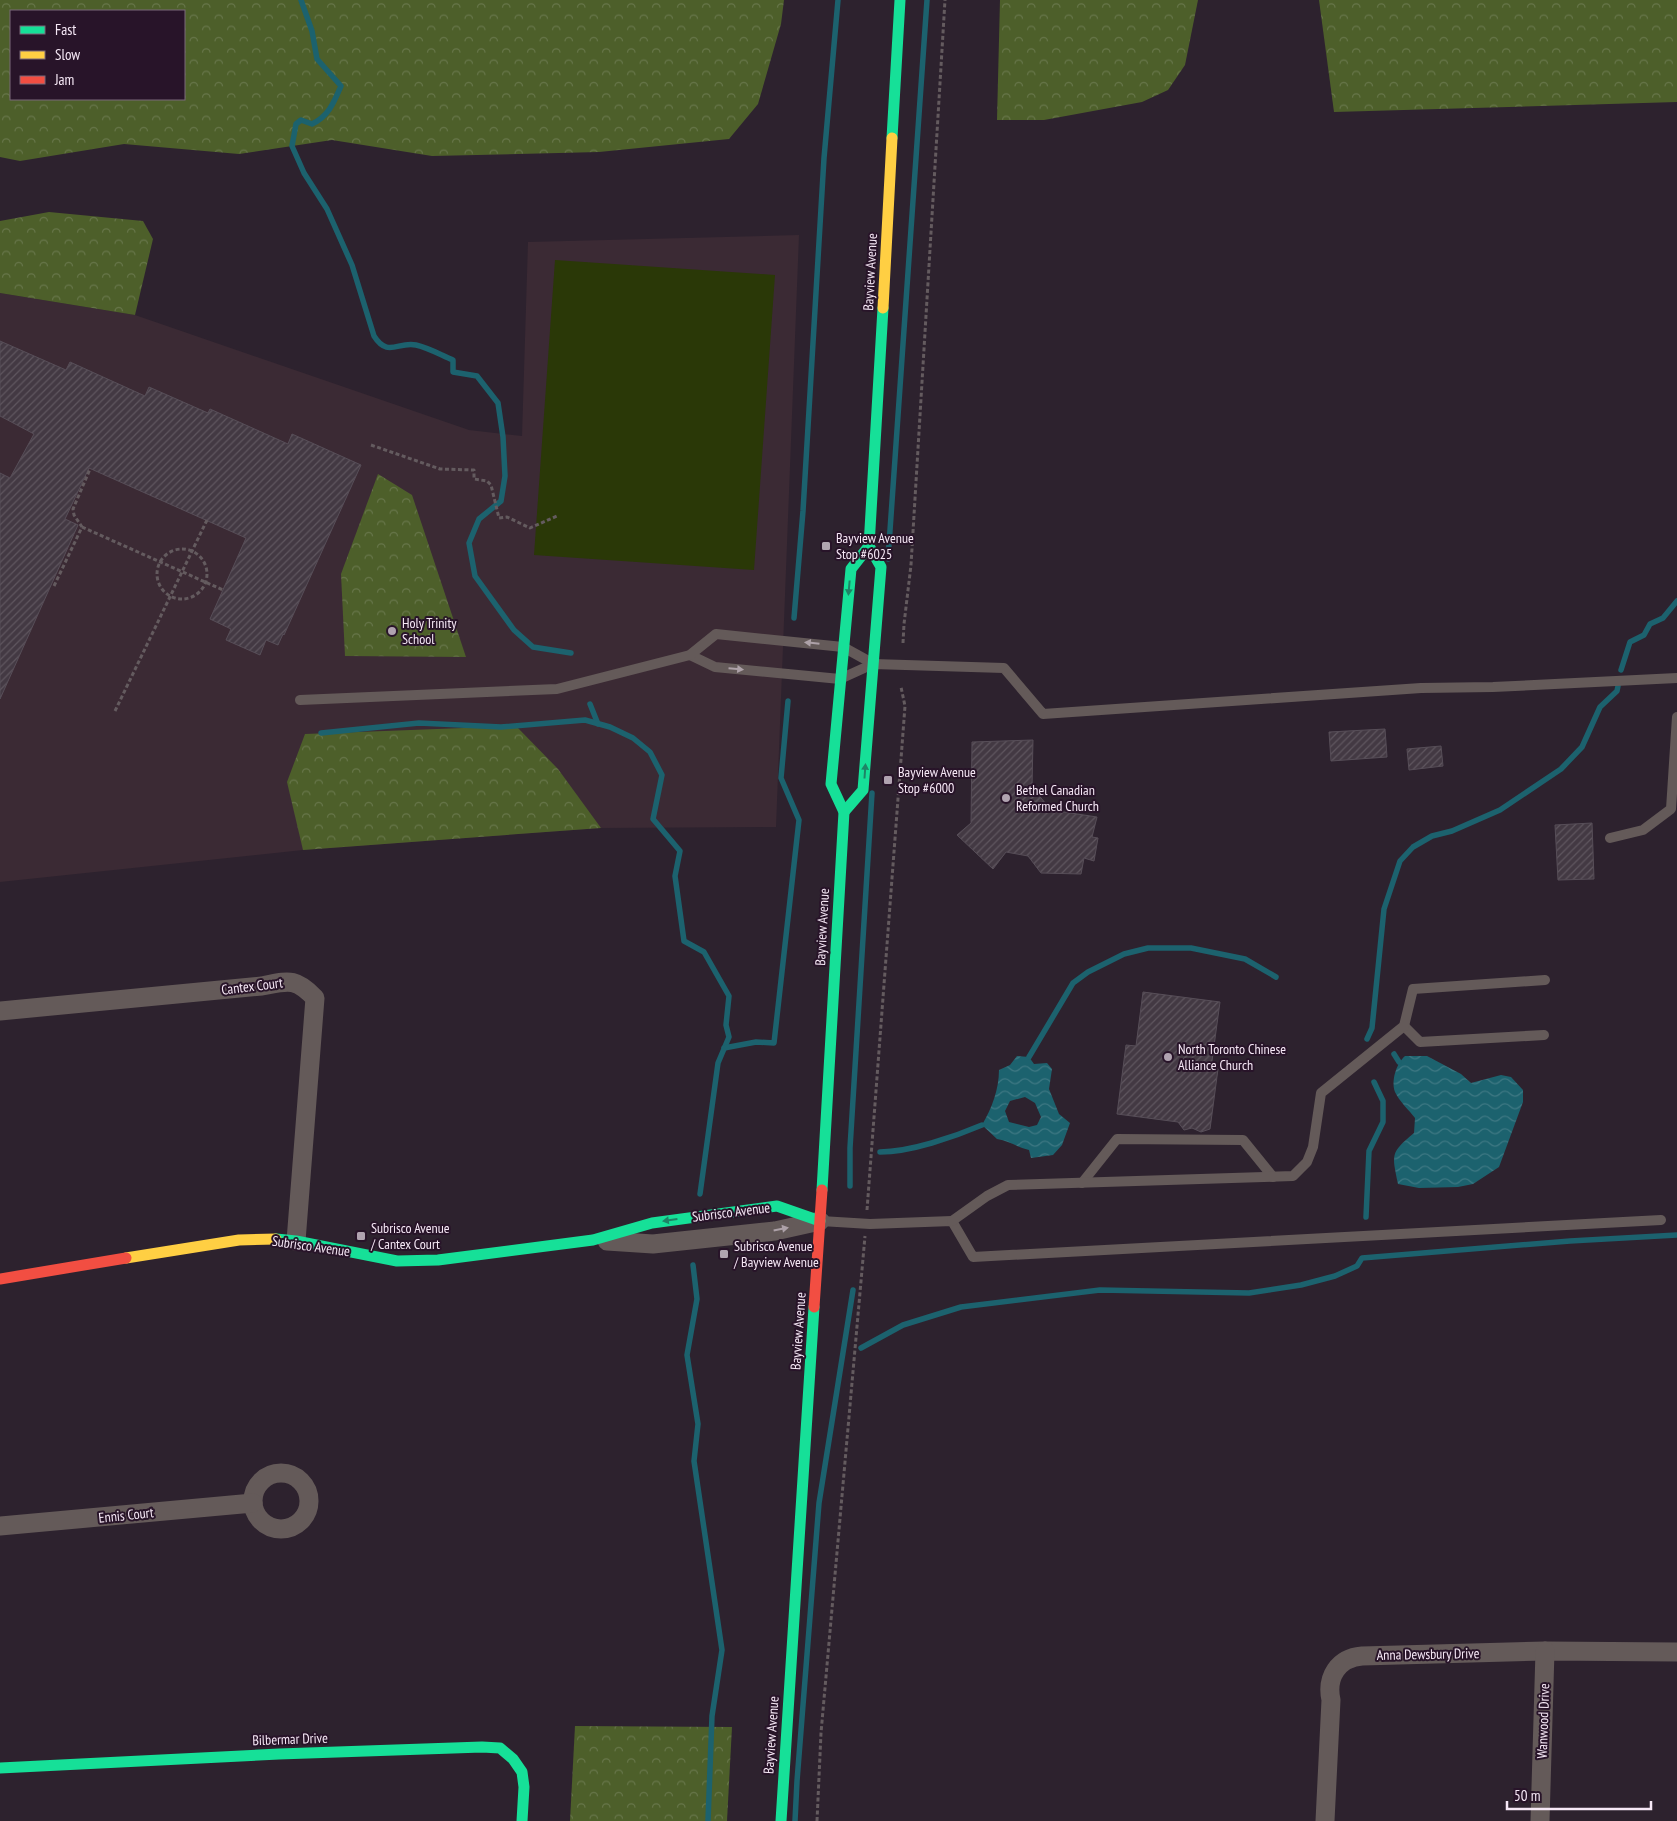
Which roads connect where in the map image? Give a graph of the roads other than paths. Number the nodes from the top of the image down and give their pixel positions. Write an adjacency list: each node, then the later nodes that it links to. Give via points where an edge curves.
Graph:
1 (900, 0): 2 (main road, Bayview Avenue)
2 (869, 546): 3 (main road, Bayview Avenue, one-way to 3, via 851,569); 5 (main road, via 881,567)
3 (843, 646): 4 (lane, one-way to 4, via 716,634); 5 (lane); 7 (main road, Bayview Avenue)
4 (690, 655): 7 (lane, one-way to 7, via 716,668); 8 (lane, via 557,689)
5 (873, 664): 6 (lane, via 1004,668 1043,714 1421,688); 7 (lane); 10 (main road, one-way to 5, via 863,790)
6 (1677, 678)
7 (840, 679): 10 (main road, Bayview Avenue, via 830,784)
8 (300, 700)
9 (1677, 717): 11 (lane, via 1671,808 1643,830)
10 (844, 812): 20 (main road, Bayview Avenue)
11 (1610, 838)
12 (1545, 980): 14 (lane, via 1413,988)
13 (0, 1011): 22 (street, Cantex Court, via 288,981 304,986 315,998)
14 (1404, 1026): 15 (lane, via 1420,1042); 16 (lane, via 1321,1092 1313,1147 1306,1162 1293,1176)
15 (1544, 1035)
16 (1273, 1177): 17 (lane); 17 (lane, via 1243,1140 1117,1139)
17 (1082, 1183): 18 (lane, via 1008,1185)
18 (952, 1220): 19 (lane, via 973,1257); 20 (lane, via 870,1224)
19 (1660, 1220)
20 (820, 1221): 21 (street, Subrisco Avenue, via 775,1231 653,1244); 30 (main road, Bayview Avenue)
21 (593, 1240): 22 (main road, Subrisco Avenue, via 418,1261 397,1261)
22 (296, 1241): 23 (main road, Subrisco Avenue, via 240,1240)
23 (0, 1279)
24 (253, 1503): 25 (street, Ennis Court)
25 (0, 1526)
26 (1545, 1651): 27 (street, Anna Dewsbury Drive); 31 (street, Anna Dewsbury Drive, via 1362,1656 1340,1664 1330,1685); 32 (street, Wanwood Drive)
27 (1677, 1652)
28 (0, 1768): 29 (main road, Bilbermar Drive, via 279,1754 500,1748 513,1758 522,1772)
29 (522, 1821)
30 (781, 1821)
31 (1325, 1821)
32 (1540, 1821)

